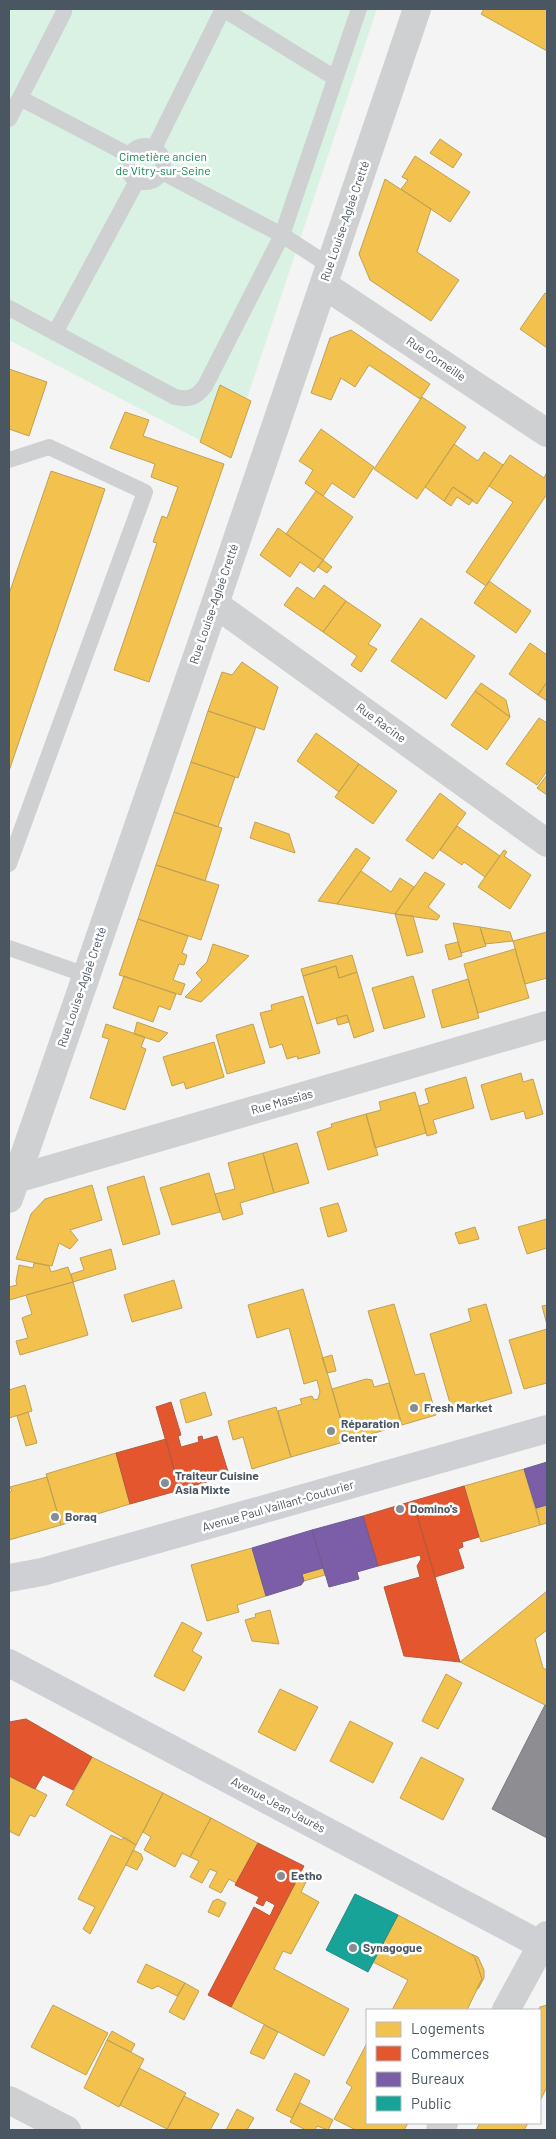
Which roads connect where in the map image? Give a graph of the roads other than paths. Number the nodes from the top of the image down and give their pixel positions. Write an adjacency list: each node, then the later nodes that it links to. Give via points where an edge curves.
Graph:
1 (223, 9): 5 (lane); 8 (lane)
2 (359, 9): 5 (lane)
3 (417, 9): 13 (street, Rue Louise-Aglaé Cretté)
4 (62, 10): 6 (lane)
5 (335, 78): 12 (lane)
6 (20, 98): 7 (lane); 9 (lane)
7 (9, 119)
8 (154, 148): 9 (lane, via 146,145 137,147); 10 (lane, via 162,156)
9 (129, 155): 11 (lane, via 126,163 128,173)
10 (162, 172): 11 (lane, via 153,181); 12 (lane)
11 (137, 181): 15 (lane)
12 (282, 235): 13 (lane); 15 (lane, via 205,386 191,399 174,397)
13 (327, 275): 16 (street, Rue Corneille); 18 (street, Rue Louise-Aglaé Cretté)
14 (9, 308): 15 (lane)
15 (55, 333)
16 (547, 433)
17 (9, 460): 20 (lane, via 49,447 145,492)
18 (215, 604): 19 (street, Rue Racine); 22 (street, Rue Louise-Aglaé Cretté)
19 (547, 843)
20 (9, 864)
21 (9, 948): 22 (lane)
22 (86, 975): 24 (street, Rue Louise-Aglaé Cretté)
23 (547, 1025): 24 (street, Rue Massias)
24 (12, 1189)
25 (547, 1429): 26 (main road, Avenue Paul Vaillant-Couturier, via 52,1570)
26 (9, 1578)
27 (10, 1665): 28 (main road, Avenue Jean Jaurès)
28 (545, 1943): 29 (street)
29 (507, 2009)
30 (9, 2100): 31 (street)
31 (68, 2130)

